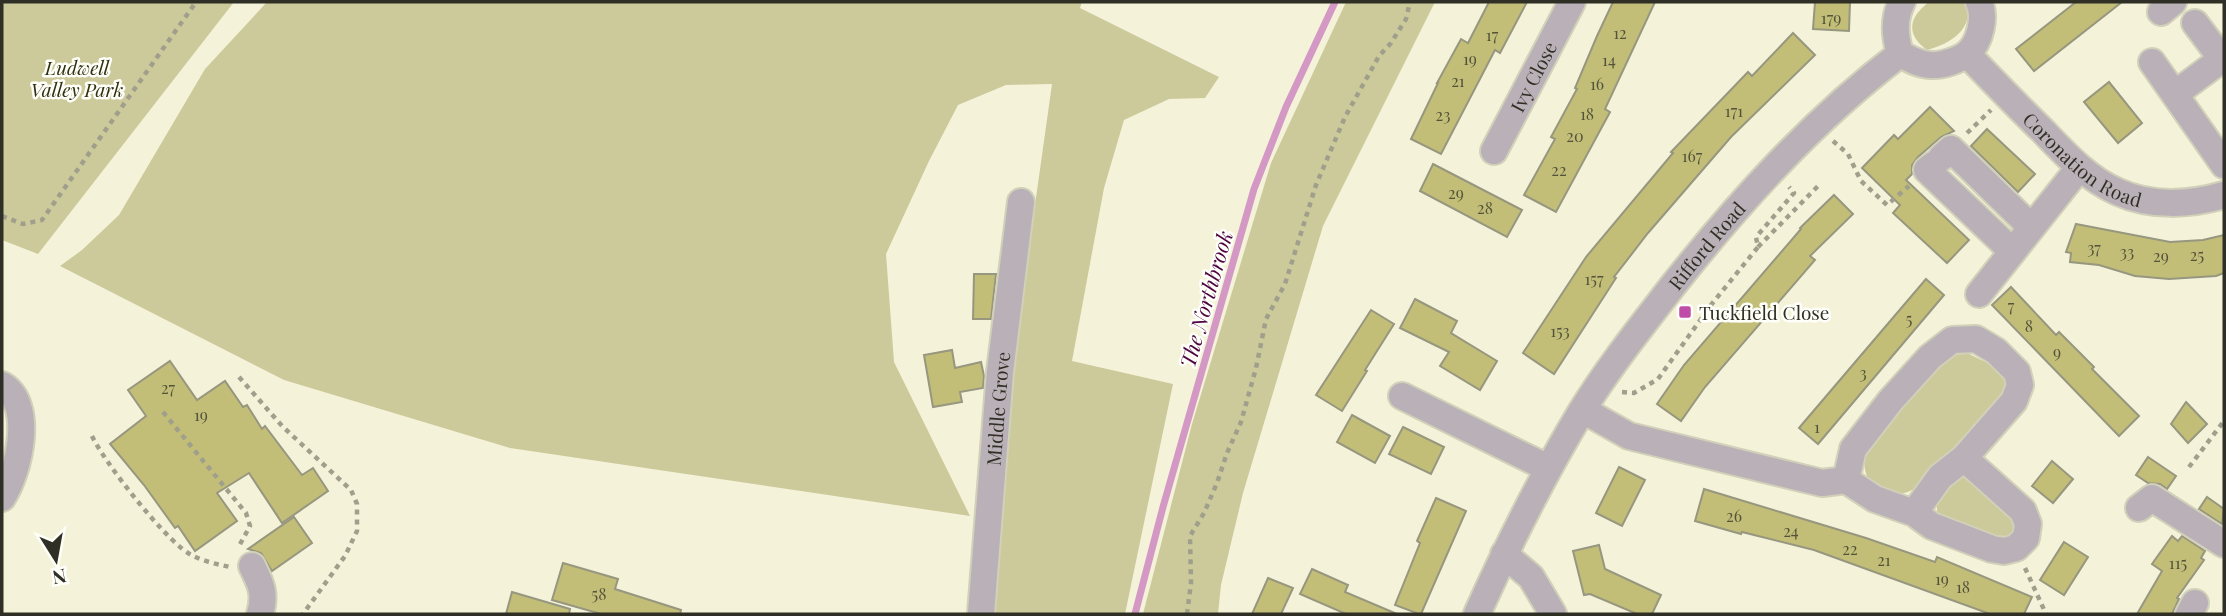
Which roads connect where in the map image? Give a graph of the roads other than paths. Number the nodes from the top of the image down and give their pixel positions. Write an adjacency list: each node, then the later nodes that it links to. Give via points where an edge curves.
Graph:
1 (1572, 2): 9 (street, Ivy Close)
2 (1902, 2): 5 (street, via 1895,38)
3 (1979, 2): 6 (street, via 1981,26)
4 (2195, 23): 8 (street, via 2222,58)
5 (1900, 54): 6 (street, via 1933,66); 19 (street, Rifford Road, via 1772,170 1706,244)
6 (1967, 54): 11 (street, Coronation Road)
7 (2152, 62): 8 (street)
8 (2175, 94): 10 (street)
9 (1494, 151)
10 (2224, 165)
11 (2079, 168): 12 (street, Coronation Road, via 2118,192 2146,201 2203,201); 14 (street)
12 (2224, 195)
13 (1021, 202): 30 (street, Middle Grove, via 1000,372)
14 (2031, 226): 15 (street); 15 (street, via 1939,160)
15 (2012, 251): 16 (street)
16 (1979, 294)
17 (2, 385): 23 (street, via 18,404 22,422 18,454)
18 (1402, 396): 21 (street)
19 (1583, 410): 21 (street, Rifford Road); 22 (street, via 1629,436 1822,483)
20 (1964, 458): 22 (street, via 2014,401 2021,385 2017,372 1976,339 1952,340 1930,357 1853,449); 25 (street, via 1940,477); 25 (street, via 2023,512 2028,524 2026,538 2016,548 1992,549 1932,526)
21 (1548, 468): 27 (street, Rifford Road)
22 (1846, 480): 25 (street, via 1875,499)
23 (2, 498)
24 (2139, 508): 26 (street, via 2152,498)
25 (1914, 513)
26 (2224, 544)
27 (1504, 554): 31 (street, Rifford Road); 32 (street, via 1531,577)
28 (248, 563): 29 (street, via 264,588)
29 (260, 614)
30 (981, 614)
31 (1477, 614)
32 (1553, 614)

